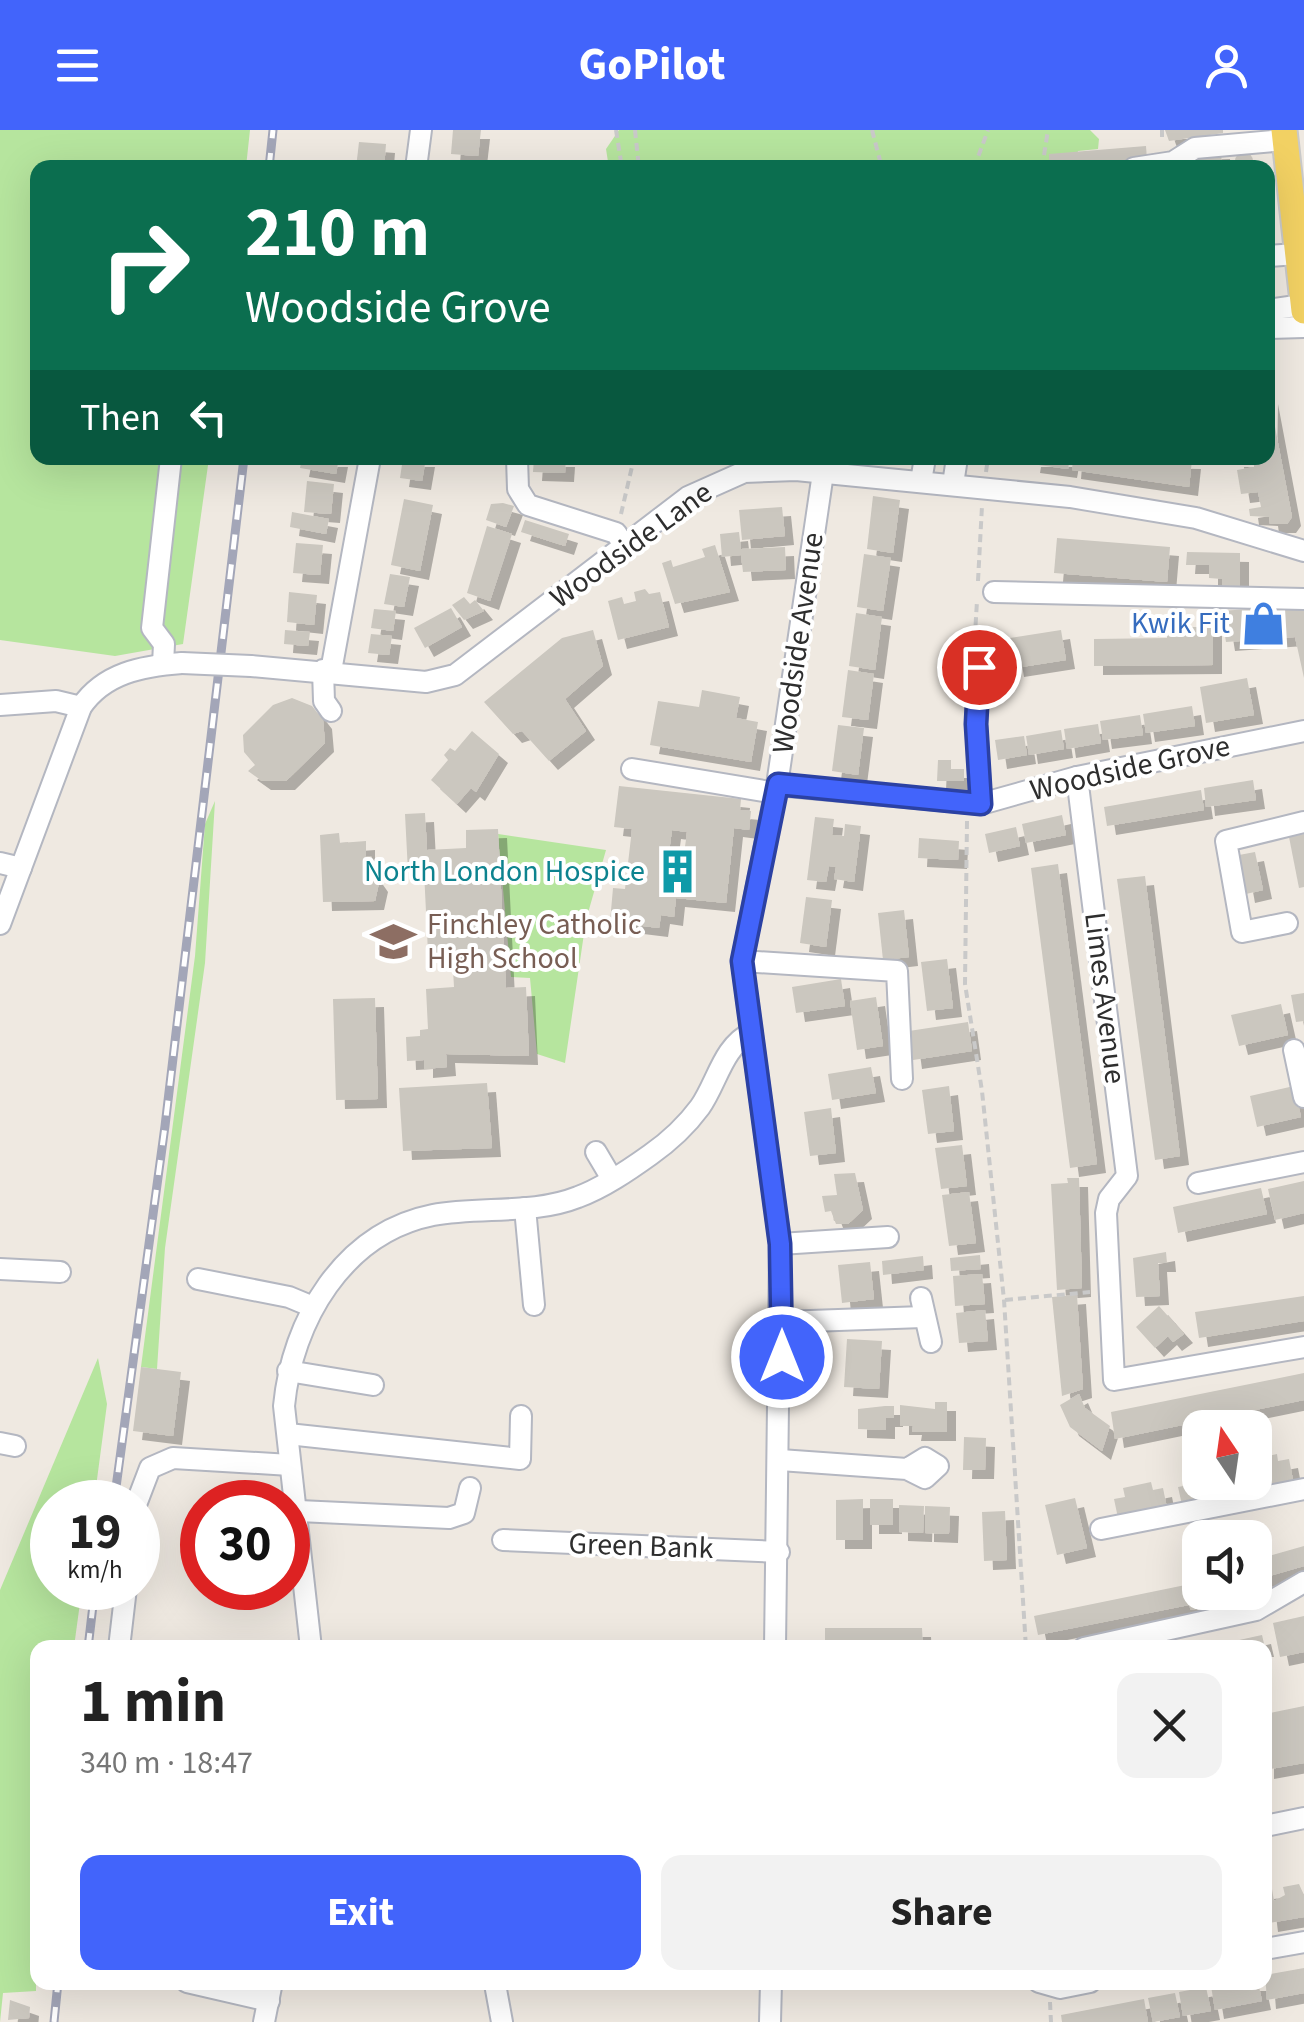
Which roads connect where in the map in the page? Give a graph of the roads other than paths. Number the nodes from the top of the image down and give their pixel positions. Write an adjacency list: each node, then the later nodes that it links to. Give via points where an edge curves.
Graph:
1 (421, 130): 3 (street)
2 (1284, 135): 4 (street, via 1195,148); 5 (main road)
3 (417, 160)
4 (1175, 160)
5 (1299, 239): 6 (street); 7 (main road)
6 (1275, 252)
7 (1304, 308): 8 (street)
8 (1275, 310)
9 (1304, 326): 10 (street)
10 (1275, 328)
11 (170, 465): 26 (street, via 152,628)
12 (369, 465): 27 (street)
13 (517, 465): 21 (street, via 518,489 528,506)
14 (790, 465): 21 (street, Woodside Lane, via 714,482)
15 (800, 465): 18 (street, Woodside Lane)
16 (925, 465): 19 (street)
17 (956, 465): 20 (street)
18 (823, 472): 19 (street, Woodside Lane); 34 (street, Woodside Avenue)
19 (922, 481): 20 (street, Woodside Lane)
20 (953, 484): 22 (street, Woodside Lane, via 1196,518)
21 (621, 540): 27 (street, Woodside Lane, via 455,675 426,682)
22 (1304, 551)
23 (994, 592): 24 (street)
24 (1304, 598)
25 (977, 659): 35 (street)
26 (172, 664): 27 (street, Woodside Lane, bridge); 29 (street, Woodside Lane, via 103,682)
27 (327, 671): 30 (street, via 324,701)
28 (0, 704): 29 (street, via 56,701)
29 (81, 707): 38 (street)
30 (331, 711)
31 (1304, 731): 33 (street, Woodside Grove)
32 (632, 770): 34 (street, Woodside Grove)
33 (1077, 776): 35 (street, Woodside Grove); 60 (street, Limes Avenue, via 1127,1176 1106,1212 1114,1380)
34 (777, 788): 35 (street, Woodside Grove); 41 (street, Woodside Avenue)
35 (974, 805)
36 (1304, 822): 39 (street, via 1226,840 1242,932)
37 (0, 862): 38 (street)
38 (21, 868): 40 (street)
39 (1287, 923)
40 (0, 924)
41 (742, 961): 42 (street, Woodside Avenue); 44 (street, via 897,971)
42 (751, 1034): 48 (street, via 734,1044 681,1130); 52 (street, Woodside Avenue)
43 (1294, 1050): 45 (street)
44 (902, 1079)
45 (1304, 1098)
46 (596, 1152): 48 (street)
47 (1304, 1162): 49 (street)
48 (612, 1179): 50 (street, via 576,1198)
49 (1198, 1183)
50 (525, 1208): 56 (street); 57 (street, via 430,1216 370,1240)
51 (888, 1237): 52 (street)
52 (780, 1244): 58 (street, Woodside Avenue)
53 (0, 1269): 54 (street)
54 (60, 1272)
55 (198, 1279): 57 (street)
56 (534, 1305)
57 (312, 1307): 61 (street)
58 (782, 1322): 59 (street, via 922,1308); 65 (street, Woodside Avenue)
59 (932, 1342)
60 (1304, 1346)
61 (288, 1371): 62 (street); 64 (street)
62 (372, 1385)
63 (521, 1416): 64 (street, via 520,1458)
64 (288, 1434): 66 (street)
65 (780, 1460): 67 (street); 75 (street, Woodside Avenue)
66 (290, 1465): 68 (street, via 173,1458 150,1468); 69 (street)
67 (907, 1469)
68 (145, 1480)
69 (293, 1480)
70 (470, 1488): 72 (street, via 464,1513 449,1518)
71 (1304, 1489): 73 (street)
72 (310, 1511)
73 (1101, 1530)
74 (503, 1540): 75 (street, Green Bank)
75 (779, 1552): 81 (street, Woodside Avenue)
76 (1304, 1582): 82 (street, via 1256,1610)
77 (123, 1610): 79 (street)
78 (307, 1610): 80 (street)
79 (120, 1640)
80 (310, 1640)
81 (775, 1640)
82 (1121, 1640)
83 (1304, 1818): 84 (street)
84 (1272, 1825)
85 (1304, 1942): 86 (street)
86 (1272, 1948)
87 (219, 1990): 90 (street)
88 (496, 1990): 91 (street)
89 (771, 1990): 92 (street)
90 (268, 2002)
91 (502, 2022)
92 (770, 2022)

